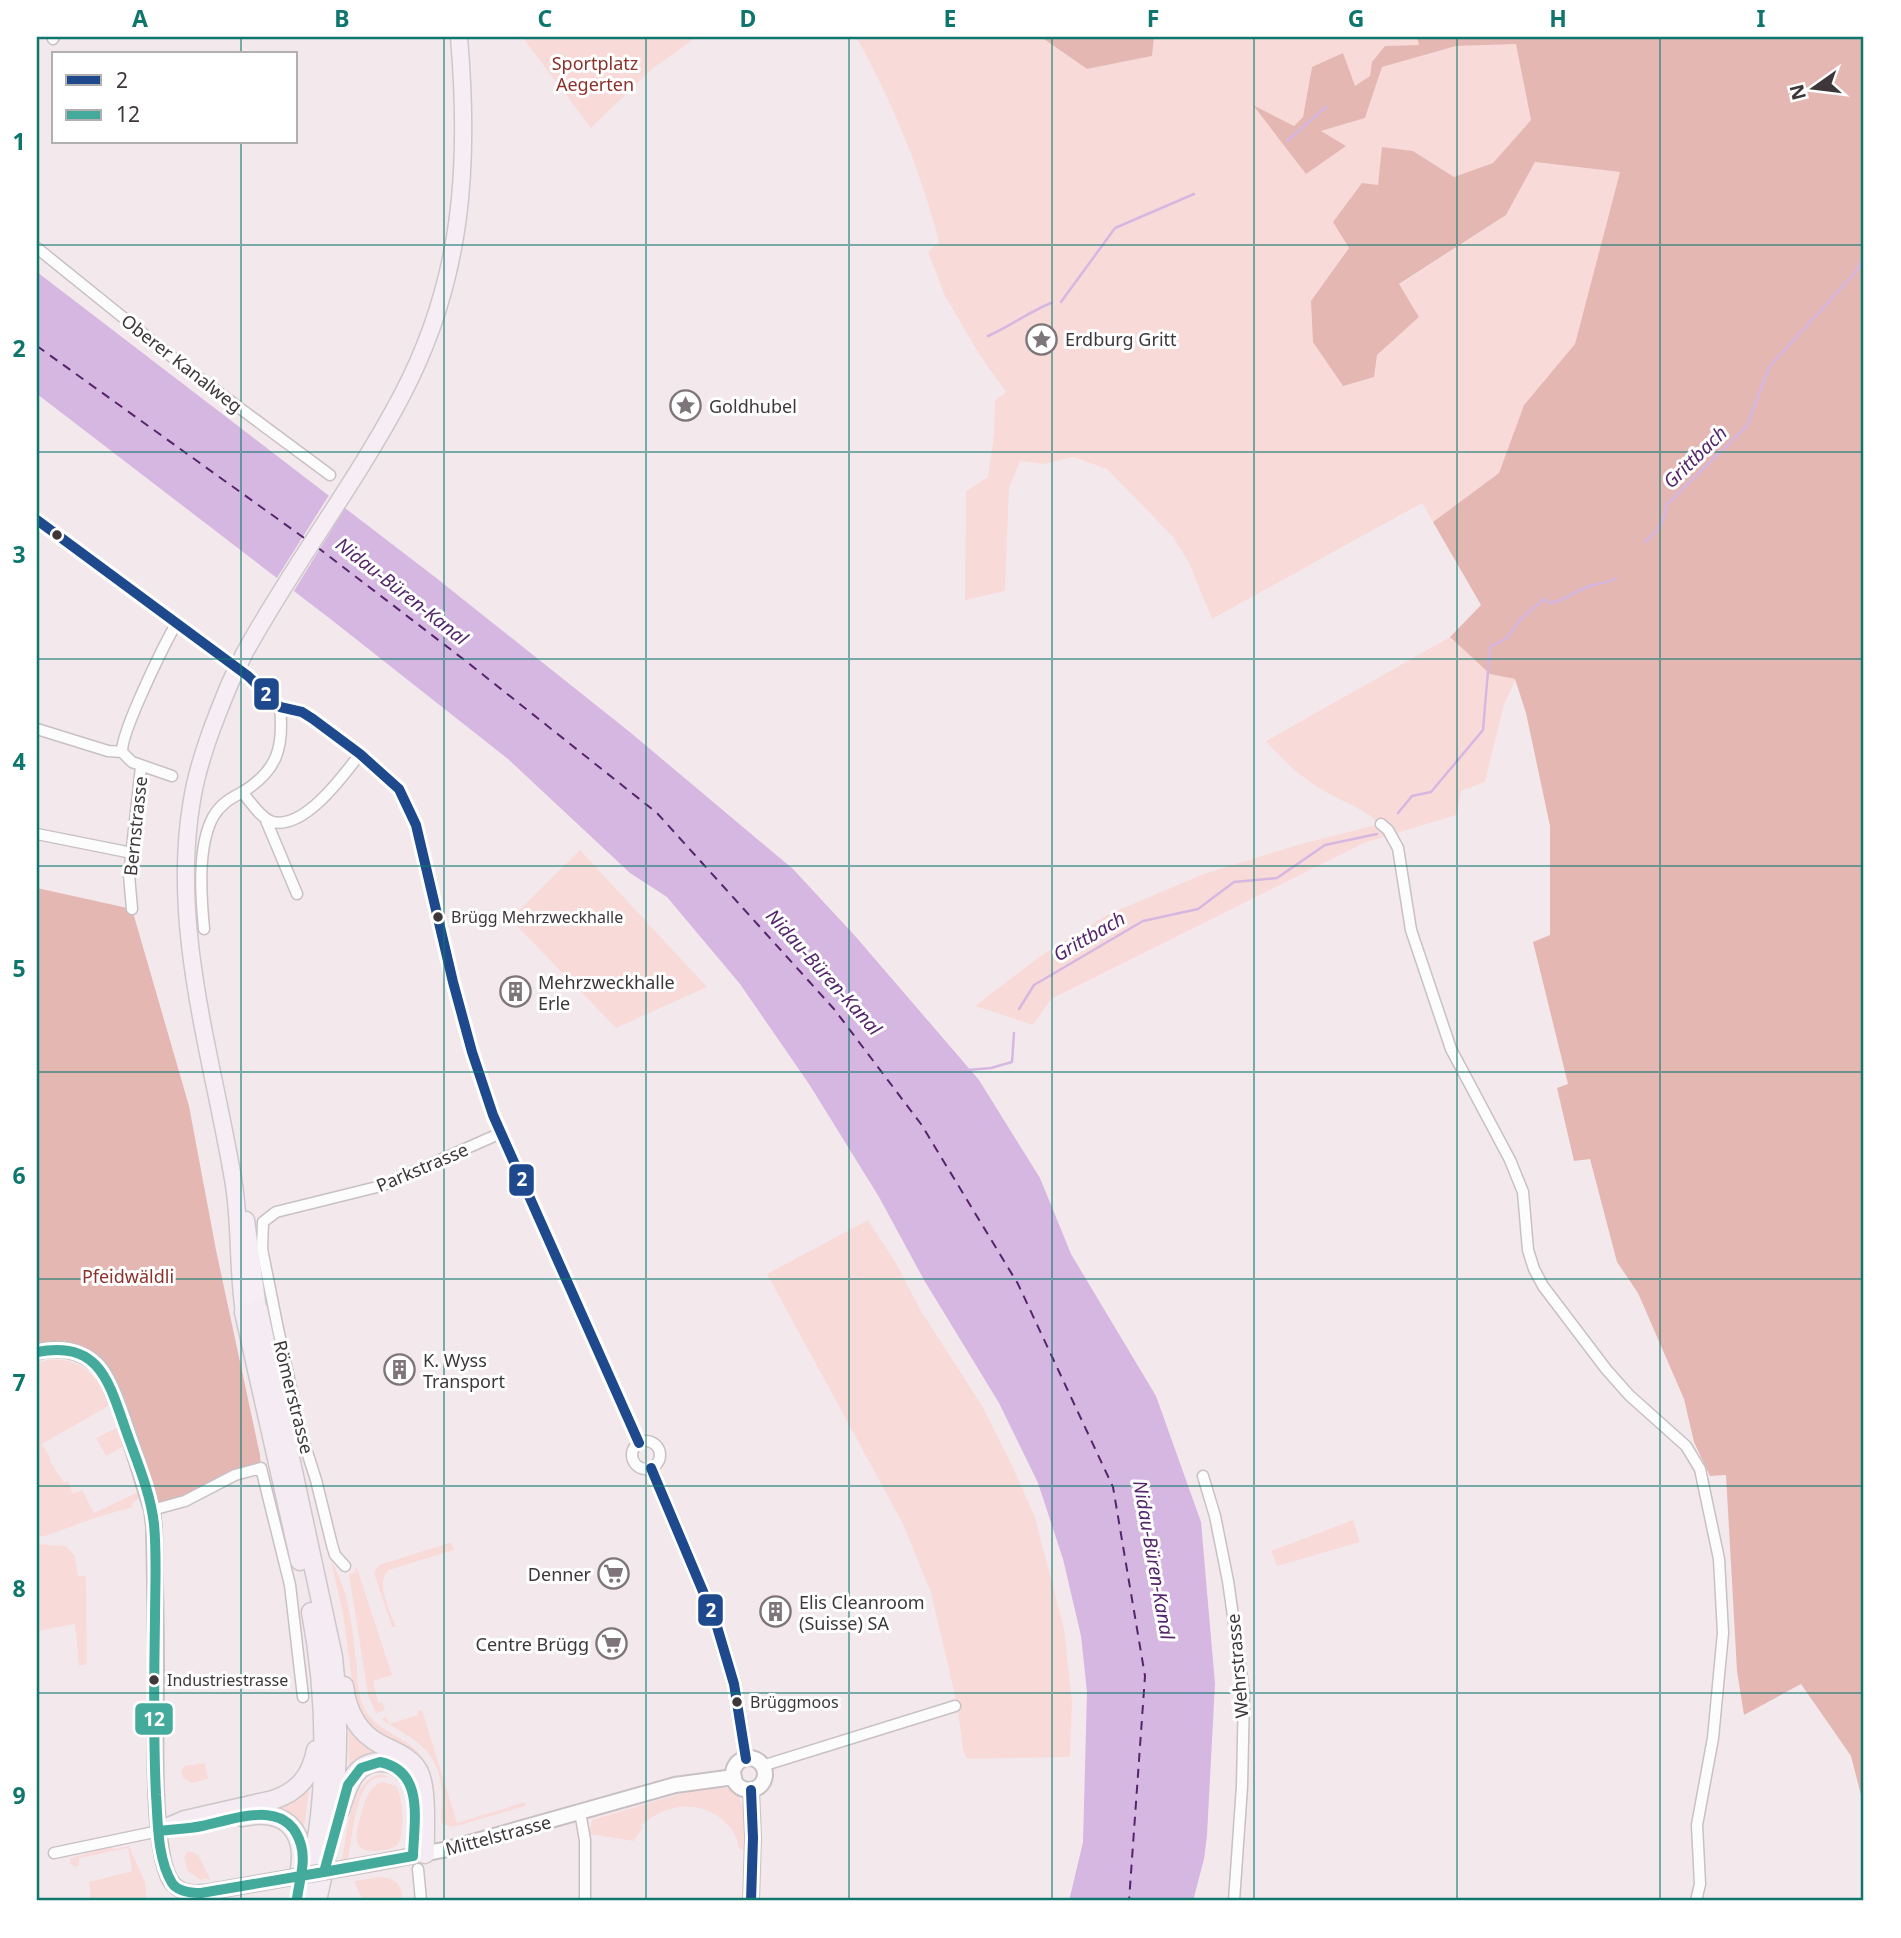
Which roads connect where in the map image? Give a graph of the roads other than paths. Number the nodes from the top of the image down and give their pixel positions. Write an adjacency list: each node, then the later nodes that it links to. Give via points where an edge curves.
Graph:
1 (459, 37): 22 (highway, bridge, via 464,161 459,219 446,283 426,342 379,437 244,654 192,797 187,910 234,1182 239,1268)
2 (37, 248): 3 (street, Oberer Kanalweg, via 187,369)
3 (330, 475)
4 (37, 520): 5 (street)
5 (176, 624): 6 (street); 8 (street)
6 (281, 706): 9 (street, via 306,714); 12 (street, via 278,753 264,776)
7 (37, 729): 8 (street)
8 (122, 752): 10 (street, Bernstrasse)
9 (360, 754): 13 (street, via 329,793 308,810 280,822); 20 (street, via 395,783 412,814 472,1052)
10 (141, 767): 11 (street); 16 (street, Bernstrasse)
11 (172, 776)
12 (242, 792): 13 (street); 19 (street, via 220,807 209,825 201,881)
13 (265, 818): 17 (street)
14 (1387, 830): 49 (street, via 1401,864 1412,930 1451,1049 1523,1192 1534,1269 1606,1369 1686,1446 1706,1489 1719,1559 1723,1633 1713,1738 1697,1825 1700,1884)
15 (37, 834): 16 (street)
16 (132, 853): 18 (street, Bernstrasse)
17 (297, 894)
18 (132, 909)
19 (204, 929)
20 (500, 1133): 21 (street, Parkstrasse, via 381,1186 276,1212); 24 (street)
21 (263, 1222): 29 (street, Römerstrasse, via 262,1249 293,1402 335,1555)
22 (251, 1310): 25 (highway); 32 (highway, via 274,1455 317,1643)
23 (37, 1352): 28 (main road, via 71,1351 102,1370)
24 (639, 1443): 26 (street, via 633,1448 633,1461 642,1469); 26 (street, via 648,1441 658,1450 659,1458)
25 (291, 1465): 37 (highway, via 331,1598 349,1708 366,1735 415,1765 422,1784); 41 (highway, via 333,1657 337,1767)
26 (651, 1468): 33 (street, via 712,1612 734,1684)
27 (1203, 1476): 48 (street, Wehrstrasse, via 1228,1581 1244,1693)
28 (152, 1510): 30 (street, via 185,1502 235,1475 261,1468 290,1585); 39 (main road)
29 (345, 1566)
30 (303, 1697)
31 (955, 1706): 34 (street)
32 (324, 1711): 39 (highway, via 311,1770 293,1791); 43 (highway, via 319,1817)
33 (746, 1759): 34 (main road); 35 (main road, via 736,1765)
34 (762, 1766): 36 (main road, via 763,1781)
35 (734, 1777): 36 (main road, via 740,1787); 38 (main road, Mittelstrasse, via 675,1785)
36 (751, 1790): 47 (main road)
37 (419, 1809): 41 (highway, via 407,1775 392,1763 368,1764 349,1783); 42 (highway)
38 (580, 1812): 42 (main road, Mittelstrasse); 46 (street)
39 (159, 1831): 40 (street); 42 (main road, Mittelstrasse, bridge, via 173,1884 194,1893); 43 (highway, via 254,1814 283,1819 302,1847)
40 (54, 1853)
41 (326, 1857): 44 (highway)
42 (419, 1860): 45 (street)
43 (299, 1901)
44 (317, 1901)
45 (421, 1901)
46 (585, 1901)
47 (751, 1901)
48 (1234, 1901)
49 (1696, 1901)

